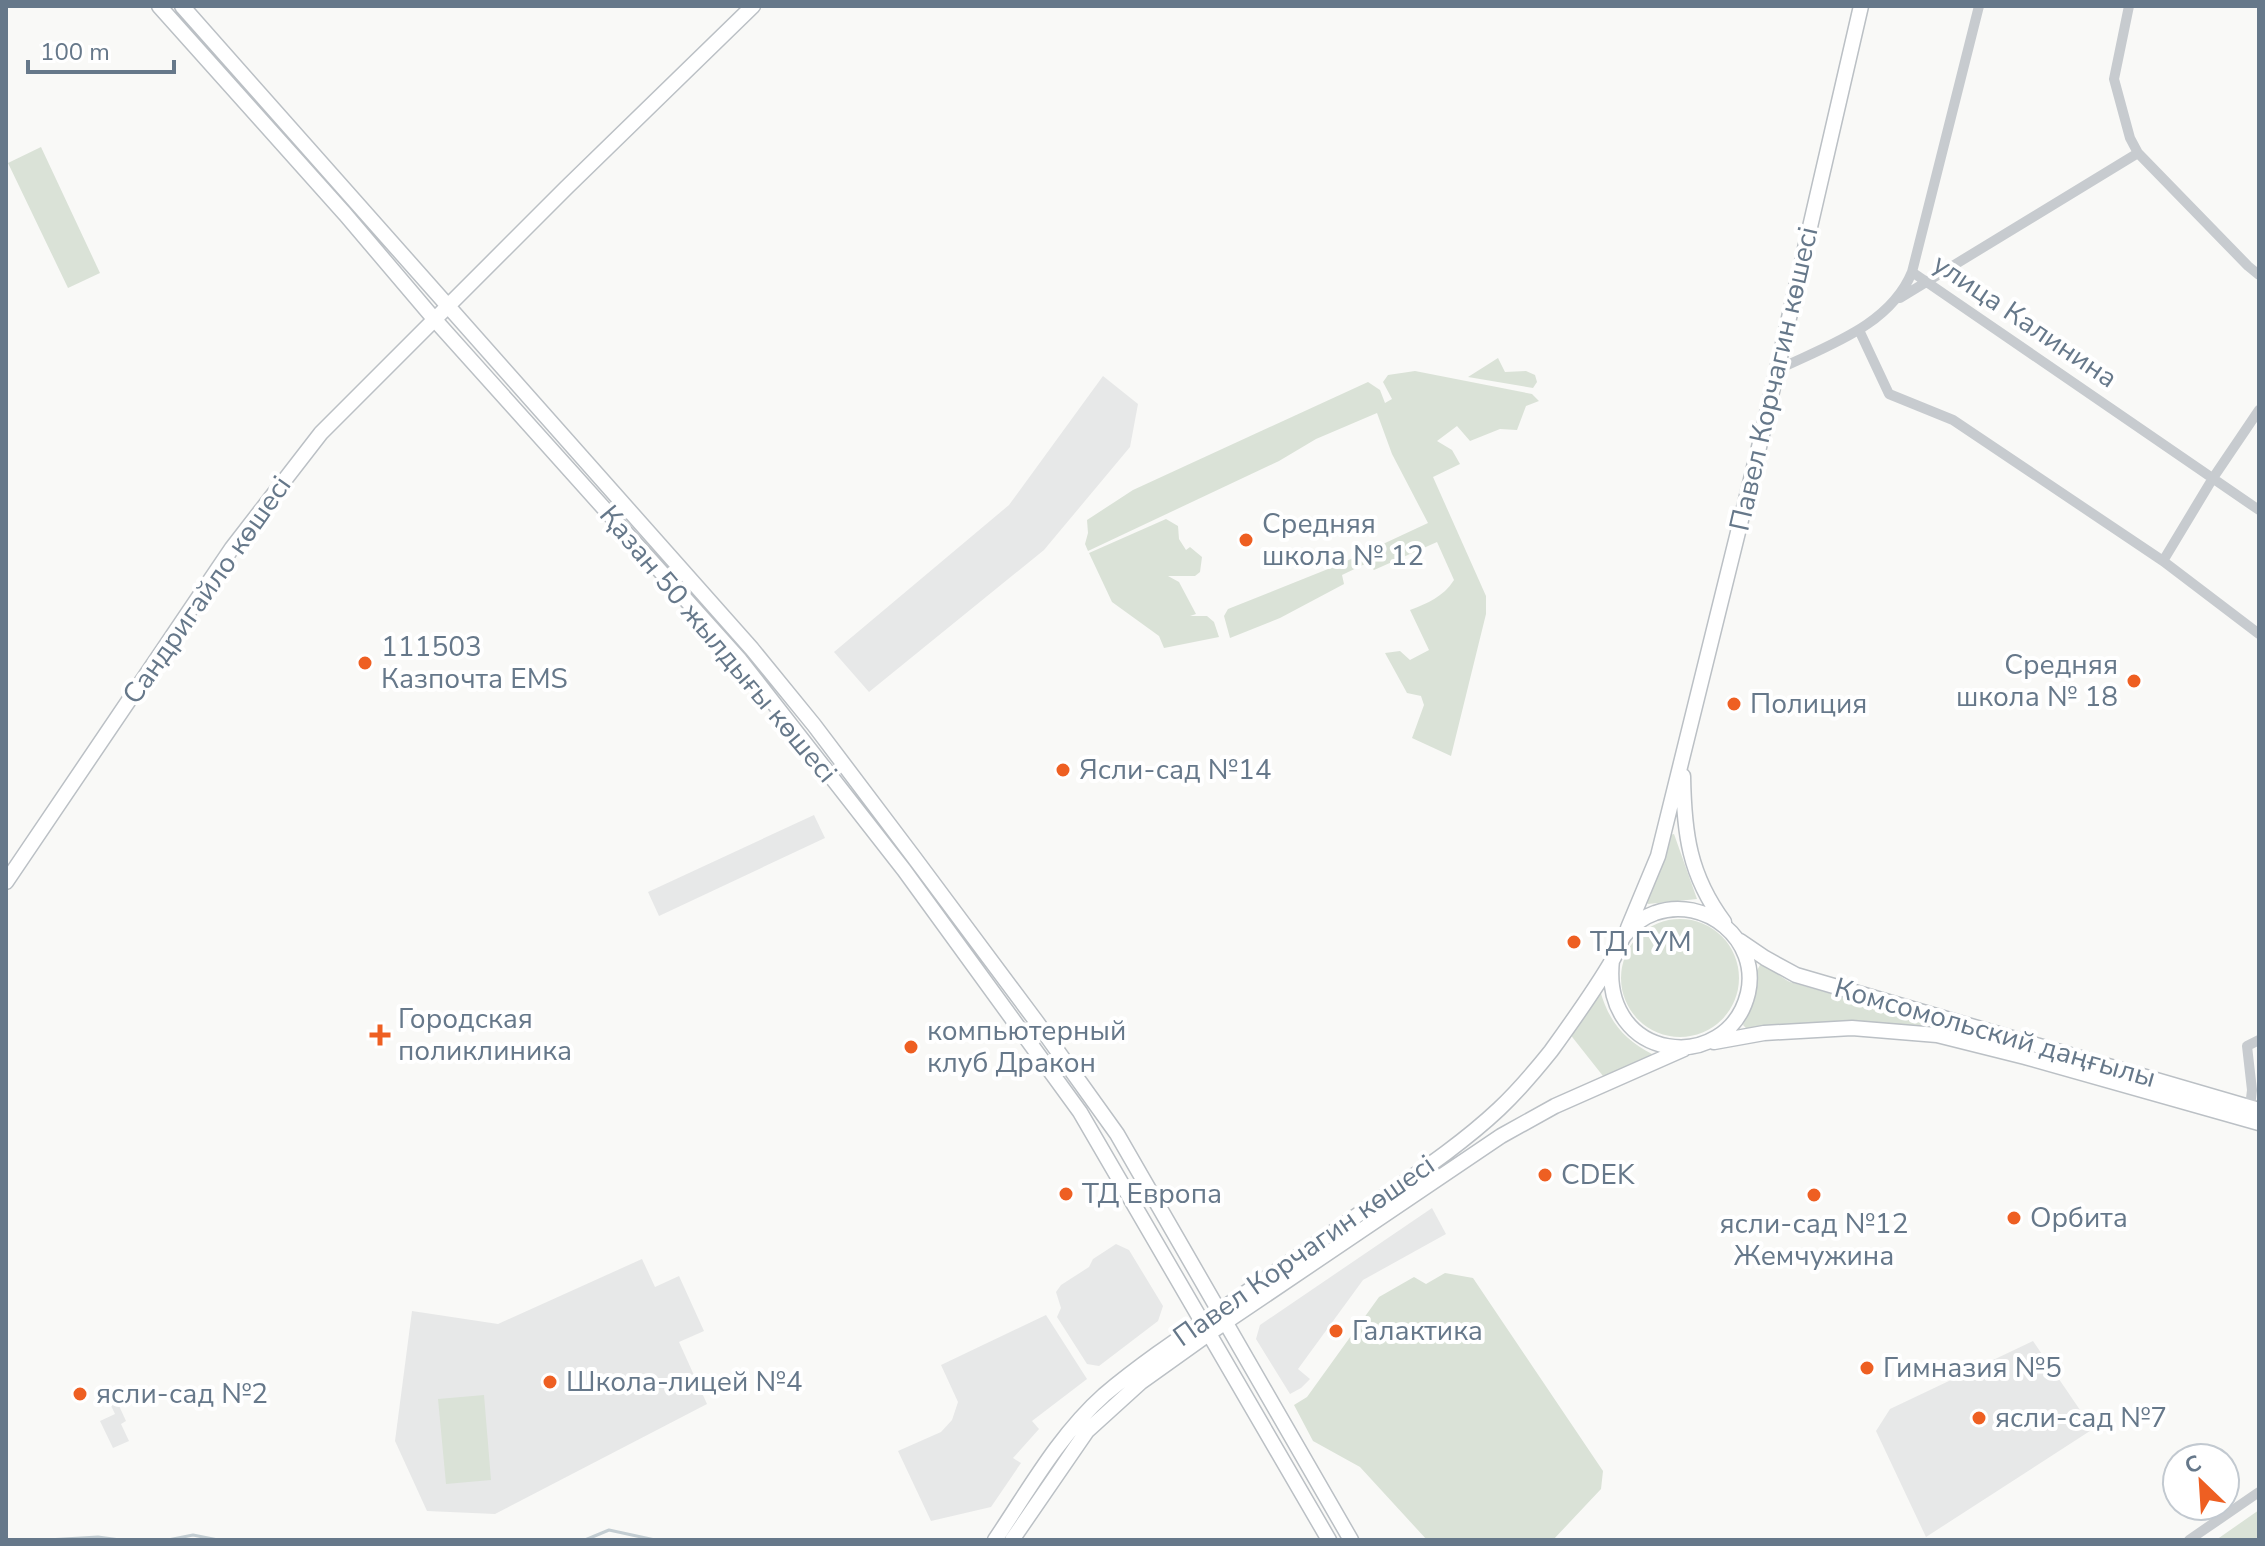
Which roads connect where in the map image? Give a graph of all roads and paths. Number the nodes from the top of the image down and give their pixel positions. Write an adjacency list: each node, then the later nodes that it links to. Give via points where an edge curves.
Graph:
1 (159, 6): 8 (street, Қазан 50 жылдығы көшесі)
2 (182, 6): 8 (street, Қазан 50 жылдығы көшесі)
3 (753, 6): 13 (street)
4 (1861, 6): 16 (street, Павел Корчагин көшесі)
5 (1979, 6): 9 (street, улица Калинина)
6 (2129, 6): 7 (street, via 2114,79)
7 (2138, 153): 10 (street); 11 (street)
8 (350, 208): 13 (street, Қазан 50 жылдығы көшесі); 14 (street, Қазан 50 жылдығы көшесі)
9 (1912, 272): 11 (street, улица Калинина); 12 (street)
10 (2259, 275)
11 (1925, 281): 12 (street); 20 (street, улица Калинина)
12 (1899, 298): 15 (street)
13 (447, 308): 14 (street, Сандригайло көшесі); 17 (street, Қазан 50 жылдығы көшесі)
14 (435, 320): 18 (street, Қазан 50 жылдығы көшесі); 27 (street, Сандригайло көшесі, via 343,410 289,472)
15 (1859, 330): 16 (street); 22 (street, via 1889,394 1953,420)
16 (1777, 370): 26 (street, Павел Корчагин көшесі)
17 (505, 371): 18 (street); 23 (street, Қазан 50 жылдығы көшесі)
18 (492, 382): 24 (street, Қазан 50 жылдығы көшесі)
19 (2259, 410): 20 (street)
20 (2213, 478): 21 (street, улица Калинина); 22 (street)
21 (2259, 510)
22 (2163, 561): 25 (street)
23 (711, 603): 24 (street); 32 (street, Қазан 50 жылдығы көшесі, via 814,725)
24 (697, 614): 33 (street, Қазан 50 жылдығы көшесі, via 780,709)
25 (2259, 634)
26 (1683, 752): 28 (street, Павел Корчагин көшесі, via 1688,850); 29 (street, Павел Корчагин көшесі, via 1658,856)
27 (6, 882)
28 (1728, 927): 29 (street, via 1702,913 1673,909 1645,918); 30 (street)
29 (1623, 937): 31 (street)
30 (1738, 940): 35 (street, via 1749,974 1742,1009 1718,1036); 36 (street, Комсомольский даңғылы, via 1796,975)
31 (1612, 960): 35 (street, via 1613,999 1635,1031 1671,1047); 37 (street, Павел Корчагин көшесі, via 1552,1050 1496,1112)
32 (1036, 1021): 33 (street); 38 (street, Қазан 50 жылдығы көшесі, via 1117,1134)
33 (1022, 1032): 39 (street, Қазан 50 жылдығы көшесі, via 1080,1112)
34 (2259, 1040): 36 (street, via 2247,1046)
35 (1696, 1045): 36 (street, Комсомольский даңғылы, via 1764,1033 1852,1028 1937,1035); 37 (street, Павел Корчагин көшесі, via 1618,1076 1501,1136)
36 (2254, 1115)
37 (1286, 1273): 38 (street, Павел Корчагин көшесі)
38 (1221, 1317): 39 (street, Павел Корчагин көшесі); 45 (street, Қазан 50 жылдығы көшесі)
39 (1207, 1327): 40 (street, Павел Корчагин көшесі); 44 (street, Қазан 50 жылдығы көшесі)
40 (1137, 1378): 42 (street, Павел Корчагин көшесі, via 1104,1395 1079,1421); 43 (street, Павел Корчагин көшесі, via 1087,1431)
41 (2259, 1492): 46 (street)
42 (995, 1540)
43 (1012, 1540)
44 (1329, 1540)
45 (1351, 1540)
46 (2189, 1540)

